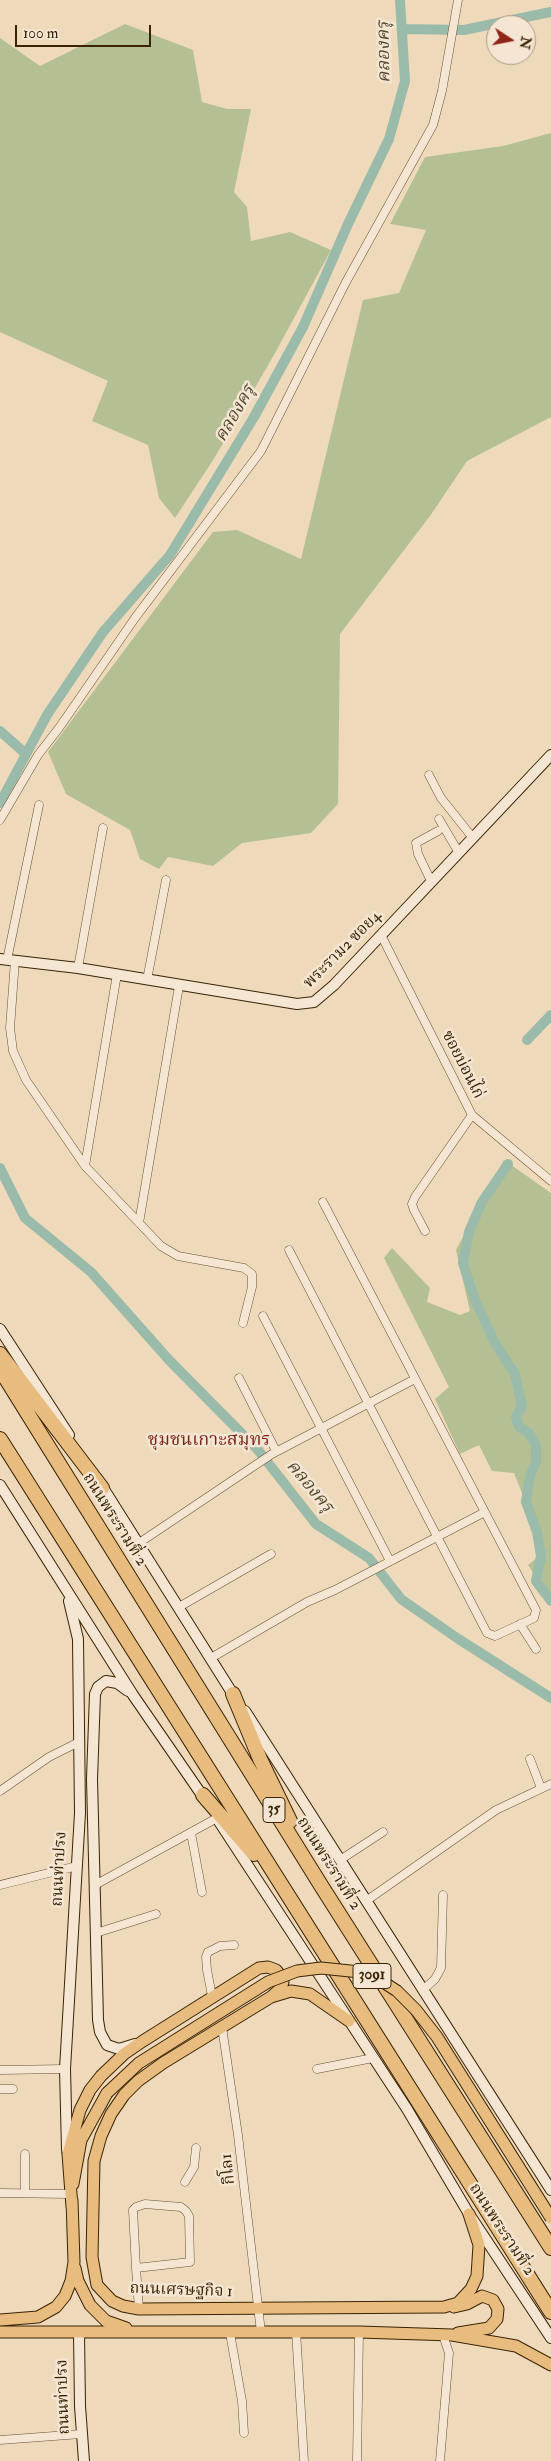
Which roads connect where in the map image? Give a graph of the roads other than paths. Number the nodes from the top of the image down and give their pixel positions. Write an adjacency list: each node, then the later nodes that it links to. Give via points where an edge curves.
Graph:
1 (458, 0): 5 (street, via 433,125 346,282 261,451 135,618 38,755)
2 (551, 755): 9 (main road, พระราม2 ซอย4)
3 (429, 775): 9 (street, via 441,798)
4 (39, 805): 14 (street)
5 (0, 820)
6 (439, 820): 10 (street)
7 (103, 828): 15 (street)
8 (438, 831): 12 (street, via 416,843)
9 (473, 838): 10 (main road, พระราม2 ซอย4)
10 (459, 853): 12 (main road, พระราม2 ซอย4)
11 (166, 880): 17 (street)
12 (431, 881): 13 (main road, พระราม2 ซอย4)
13 (381, 935): 18 (main road, พระราม2 ซอย4, via 314,1002 297,1004); 19 (street, ซอยบ่อนไก่)
14 (7, 960): 15 (main road, พระราม2 ซอย4); 20 (street, via 13,1051 26,1080)
15 (78, 968): 16 (main road, พระราม2 ซอย4)
16 (117, 974): 17 (main road, พระราม2 ซอย4); 20 (street)
17 (147, 980): 18 (main road, พระราม2 ซอย4)
18 (178, 986): 23 (street)
19 (472, 1115): 21 (street, ซอยบ่อนไก่); 24 (street, via 412,1204)
20 (84, 1166): 23 (street)
21 (551, 1181)
22 (323, 1202): 32 (street)
23 (139, 1223): 27 (street, via 168,1252 249,1270 254,1280)
24 (425, 1231)
25 (289, 1250): 33 (street)
26 (263, 1316): 34 (street)
27 (243, 1323)
28 (0, 1329): 38 (main road, ถนนพระรามที่ 2 / 35)
29 (0, 1354): 38 (highway)
30 (0, 1370): 64 (highway, ถนนพระรามที่ 2 / 35)
31 (239, 1378): 36 (street)
32 (415, 1379): 33 (street); 39 (street)
33 (368, 1405): 34 (street); 40 (street)
34 (321, 1429): 36 (street); 43 (street)
35 (0, 1439): 65 (highway, ถนนพระรามที่ 2 / 35)
36 (274, 1453): 41 (street)
37 (0, 1485): 44 (main road, ถนนพระรามที่ 2)
38 (102, 1488): 41 (main road, ถนนพระรามที่ 2 / 35)
39 (485, 1512): 40 (street); 46 (street, via 536,1610 534,1618)
40 (438, 1538): 43 (street); 46 (street, via 487,1633 495,1636)
41 (139, 1543): 45 (main road, ถนนพระรามที่ 2 / 35)
42 (271, 1554): 45 (street)
43 (387, 1562): 48 (street, via 307,1602)
44 (64, 1588): 50 (main road, ถนนพระรามที่ 2); 51 (main road, ถนนท่าปรง, via 78,1639)
45 (179, 1607): 48 (main road, ถนนพระรามที่ 2 / 35)
46 (520, 1624): 47 (street)
47 (536, 1649)
48 (211, 1658): 49 (main road, ถนนพระรามที่ 2 / 35)
49 (233, 1694): 60 (main road, ถนนพระรามที่ 2 / 35); 64 (highway, via 260,1759)
50 (133, 1695): 56 (main road, ถนนพระรามที่ 2); 63 (main road, ถนนท่าปรง, via 117,1683 106,1681 95,1694 92,1762)
51 (78, 1742): 55 (street); 61 (main road, ถนนท่าปรง, via 80,1813)
52 (530, 1759): 54 (street)
53 (551, 1784): 54 (street)
54 (541, 1788): 68 (street, via 496,1810)
55 (0, 1791)
56 (203, 1795): 57 (main road, ถนนพระรามที่ 2); 65 (highway)
57 (217, 1818): 59 (street); 75 (main road, ถนนพระรามที่ 2)
58 (383, 1832): 60 (street)
59 (191, 1833): 63 (street); 66 (street)
60 (340, 1860): 68 (main road, ถนนพระรามที่ 2 / 35)
61 (77, 1866): 62 (street); 79 (main road, ถนนท่าปรง)
62 (0, 1885)
63 (95, 1885): 70 (main road, ถนนท่าปรง)
64 (322, 1887): 95 (highway, ถนนพระรามที่ 2 / 35)
65 (284, 1888): 101 (highway, ถนนพระรามที่ 2 / 35)
66 (202, 1892)
67 (442, 1895): 72 (street, via 441,1968)
68 (366, 1902): 72 (main road, ถนนพระรามที่ 2 / 35)
69 (156, 1914): 70 (street)
70 (96, 1932): 77 (main road, ถนนท่าปรง, via 98,2020 102,2039 107,2045 119,2049)
71 (234, 1945): 73 (street, via 220,1946 208,1952 207,1970)
72 (423, 1990): 88 (main road, ถนนพระรามที่ 2 / 35)
73 (212, 1996): 74 (main road, ถนนท่าปรง, via 251,1972 268,1967 276,1970 283,1982); 77 (main road, ถนนท่าปรง)
74 (271, 1997): 75 (main road, ถนนเศรษฐกิจ 1, via 291,1991 310,1994); 76 (main road, ถนนเศรษฐกิจ 1)
75 (349, 2021): 78 (main road, ถนนพระรามที่ 2)
76 (222, 2027): 99 (street, กิโล1); 100 (main road, ถนนเศรษฐกิจ 1, via 138,2081 111,2114 101,2136 94,2161 92,2191 93,2273 108,2297)
77 (143, 2041): 86 (main road, ถนนท่าปรง, via 113,2064 90,2090)
78 (373, 2058): 80 (street); 93 (main road, ถนนพระรามที่ 2)
79 (66, 2069): 81 (street); 86 (main road, ถนนท่าปรง)
80 (317, 2069)
81 (0, 2070)
82 (0, 2089): 83 (street)
83 (13, 2089)
84 (196, 2148): 87 (street, via 194,2167)
85 (25, 2154): 90 (street)
86 (68, 2154): 91 (main road, ถนนท่าปรง)
87 (185, 2182)
88 (551, 2190)
89 (0, 2193): 90 (street)
90 (25, 2193): 91 (street)
91 (69, 2194): 92 (main road, ถนนท่าปรง)
92 (72, 2207): 94 (main road, 3091, bridge, via 81,2140 107,2093 139,2062 268,1982 297,1971 321,1968 360,1972 377,1978 397,1991 416,2010 448,2054); 96 (main road, 3091)
93 (469, 2214): 98 (main road, ถนนเศรษฐกิจ 1, via 480,2245 477,2276 458,2302); 111 (main road, ถนนพระรามที่ 2)
94 (551, 2218)
95 (551, 2248)
96 (74, 2262): 102 (main road, 3091, via 65,2296 56,2307 38,2317); 105 (main road, via 83,2294 96,2314 117,2326)
97 (136, 2268): 97 (street, via 190,2262 189,2216 186,2211 181,2207 145,2204 133,2210); 100 (street)
98 (440, 2308): 99 (main road, ถนนเศรษฐกิจ 1); 110 (main road, via 458,2308 482,2296 493,2300 498,2309 497,2319 488,2328)
99 (259, 2309): 100 (main road, ถนนเศรษฐกิจ 1); 106 (street, กิโล1)
100 (139, 2310)
101 (551, 2312)
102 (0, 2320)
103 (296, 2331): 106 (main road); 107 (main road); 117 (street)
104 (0, 2332): 108 (main road)
105 (147, 2332): 108 (main road); 109 (main road)
106 (261, 2332): 109 (main road)
107 (359, 2332): 110 (main road); 118 (street)
108 (79, 2333): 113 (main road, ถนนท่าปรง)
109 (230, 2333): 114 (street, via 242,2401)
110 (446, 2335): 112 (main road, via 516,2346); 119 (street, via 449,2354)
111 (551, 2338)
112 (549, 2364)
113 (81, 2434): 115 (street); 116 (main road, ถนนท่าปรง)
114 (244, 2434)
115 (0, 2440)
116 (84, 2461)
117 (304, 2461)
118 (357, 2461)
119 (440, 2461)

